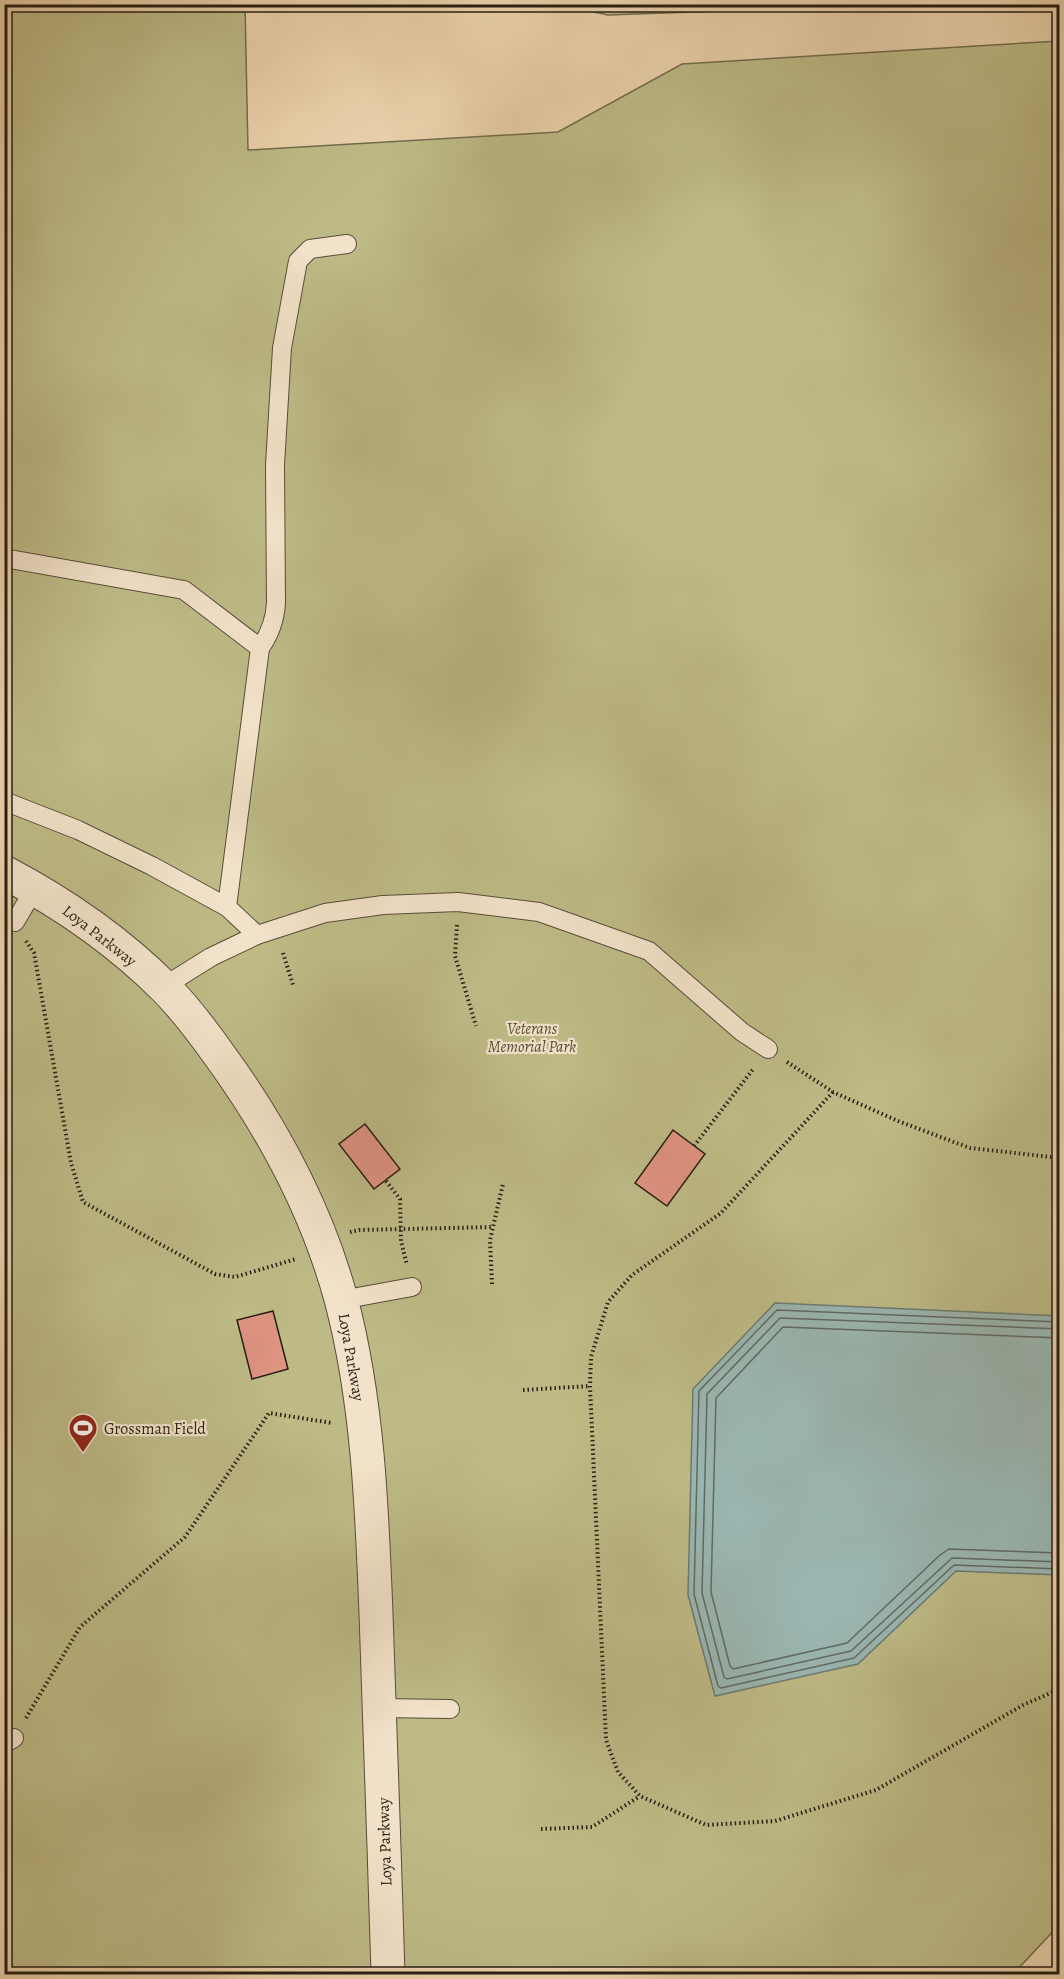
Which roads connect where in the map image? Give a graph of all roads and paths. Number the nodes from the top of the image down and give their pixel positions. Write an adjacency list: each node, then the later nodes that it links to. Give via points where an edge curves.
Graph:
1 (347, 244): 3 (lane, via 310,249 298,261 282,348 275,465 275,618)
2 (4, 558): 3 (lane, via 184,590)
3 (260, 648): 7 (lane)
4 (4, 801): 7 (lane, via 88,835)
5 (4, 872): 6 (street, Loya Parkway)
6 (35, 888): 8 (lane); 13 (street, Loya Parkway, via 100,931)
7 (227, 907): 9 (lane)
8 (15, 922): 25 (path, via 34,953 71,1163 83,1202 215,1274 235,1277 295,1260)
9 (257, 935): 13 (lane, via 211,957); 15 (lane, via 325,913 383,905 458,902 539,912 649,951 742,1032)
10 (456, 948): 14 (path)
11 (288, 968): 12 (path)
12 (293, 985)
13 (163, 987): 28 (street, Loya Parkway, via 192,1017 243,1088 284,1157 323,1243)
14 (476, 1026)
15 (768, 1049): 16 (path); 17 (path)
16 (833, 1092): 18 (path, via 970,1148); 29 (path, via 721,1213 632,1275 608,1302 591,1357)
17 (694, 1146)
18 (1059, 1158)
19 (386, 1180): 22 (path, via 400,1199)
20 (502, 1184): 21 (path)
21 (493, 1227): 22 (path); 26 (path)
22 (401, 1229): 23 (path, via 359,1230); 24 (path)
23 (342, 1235)
24 (401, 1241)
25 (300, 1255)
26 (492, 1284)
27 (412, 1287): 28 (lane)
28 (341, 1300): 31 (street, Loya Parkway)
29 (590, 1386): 30 (path); 36 (path, via 606,1740 618,1772)
30 (523, 1390)
31 (363, 1422): 33 (street, Loya Parkway, via 372,1520); 35 (path, via 333,1423 269,1413 185,1537 80,1627)
32 (1059, 1689): 36 (path, via 1023,1705 876,1791 775,1821 706,1825)
33 (380, 1708): 34 (lane); 38 (street, Loya Parkway)
34 (450, 1709)
35 (9, 1741)
36 (640, 1796): 37 (path, via 592,1827)
37 (541, 1829)
38 (388, 1974)

